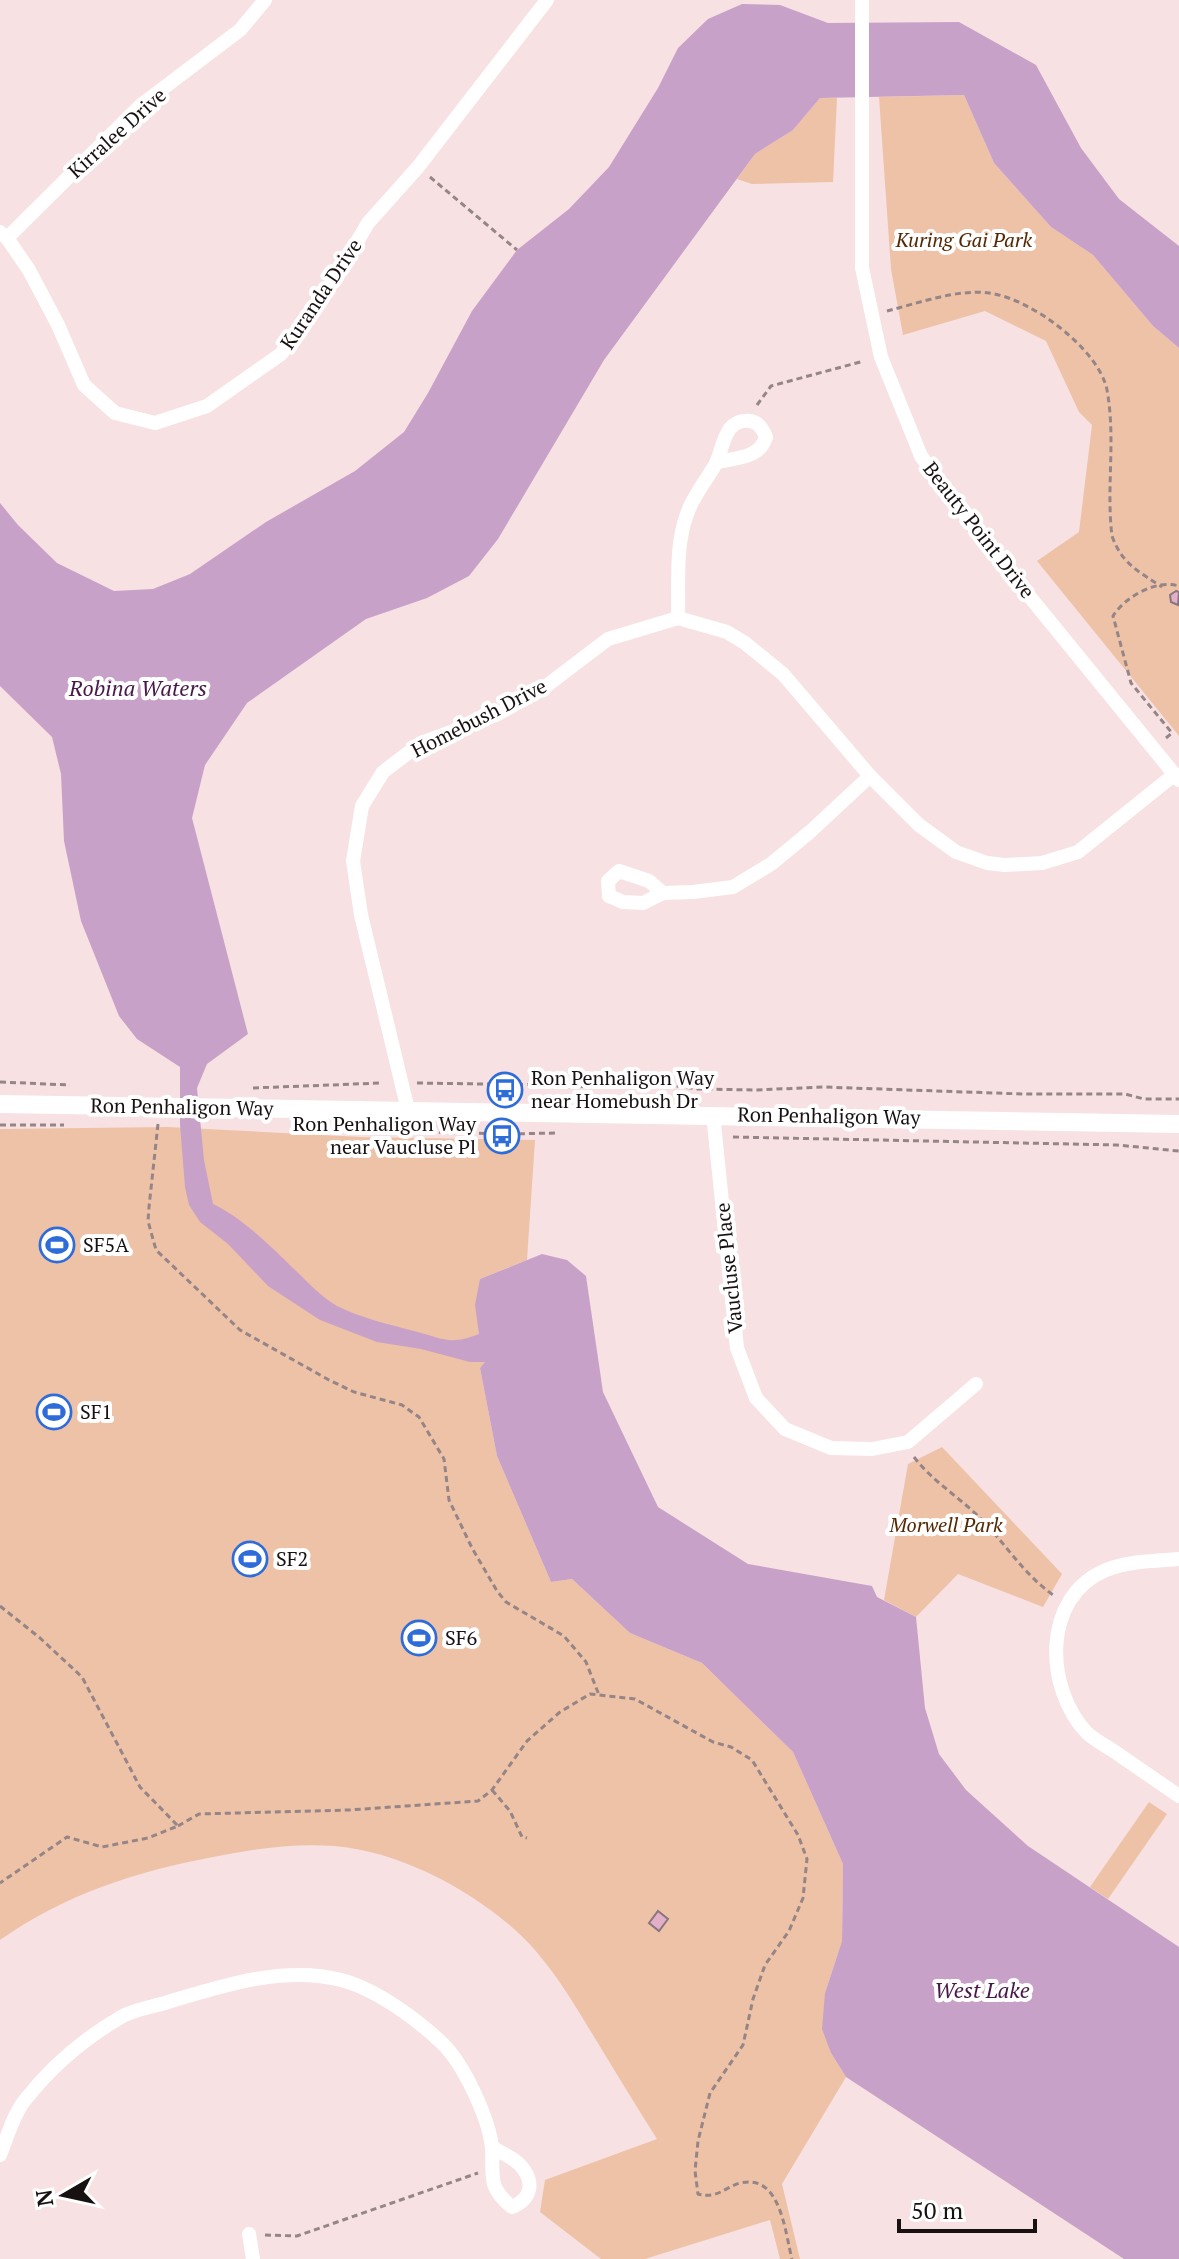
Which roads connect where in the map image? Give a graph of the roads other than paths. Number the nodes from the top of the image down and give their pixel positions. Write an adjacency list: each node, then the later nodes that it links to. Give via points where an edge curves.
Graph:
1 (265, 0): 4 (street, Kirralee Drive, via 240,30 141,105)
2 (547, 0): 4 (street, Kuranda Drive, via 368,223 281,354 207,406 155,423 115,413 84,385 51,311)
3 (862, 3): 8 (street, Beauty Point Drive, via 862,268 881,357 921,456)
4 (4, 235)
5 (717, 462): 5 (street, via 752,455 763,447 762,428 745,420 732,426); 6 (street, via 687,514 679,556)
6 (678, 618): 7 (street, via 727,632 762,654); 11 (street, Homebush Drive, via 608,639 541,690 496,715 421,743 383,772 362,806 353,861 361,915)
7 (870, 776): 8 (street, via 919,825 956,852 1005,865 1042,863 1078,852); 9 (street, via 771,864 733,887)
8 (1177, 777)
9 (663, 893)
10 (0, 1104): 11 (street, Ron Penhaligon Way, via 161,1114 214,1108)
11 (408, 1110): 12 (street, Ron Penhaligon Way)
12 (713, 1114): 13 (street, Ron Penhaligon Way); 14 (street, Vaucluse Place, via 737,1348 756,1398 785,1429 831,1448 872,1449 908,1442)
13 (1179, 1124)
14 (976, 1384)
15 (1179, 1559): 16 (street, via 1117,1567 1091,1579 1068,1605 1055,1641 1056,1677 1068,1708 1089,1735)
16 (1179, 1796)
17 (492, 2147): 17 (street, via 492,2180 512,2207 523,2203 529,2187 521,2166); 18 (street, via 469,2082 445,2045 397,2006 343,1981 271,1976 124,2015 74,2050 23,2102)
18 (0, 2155)
19 (249, 2234): 20 (street)
20 (253, 2259)

